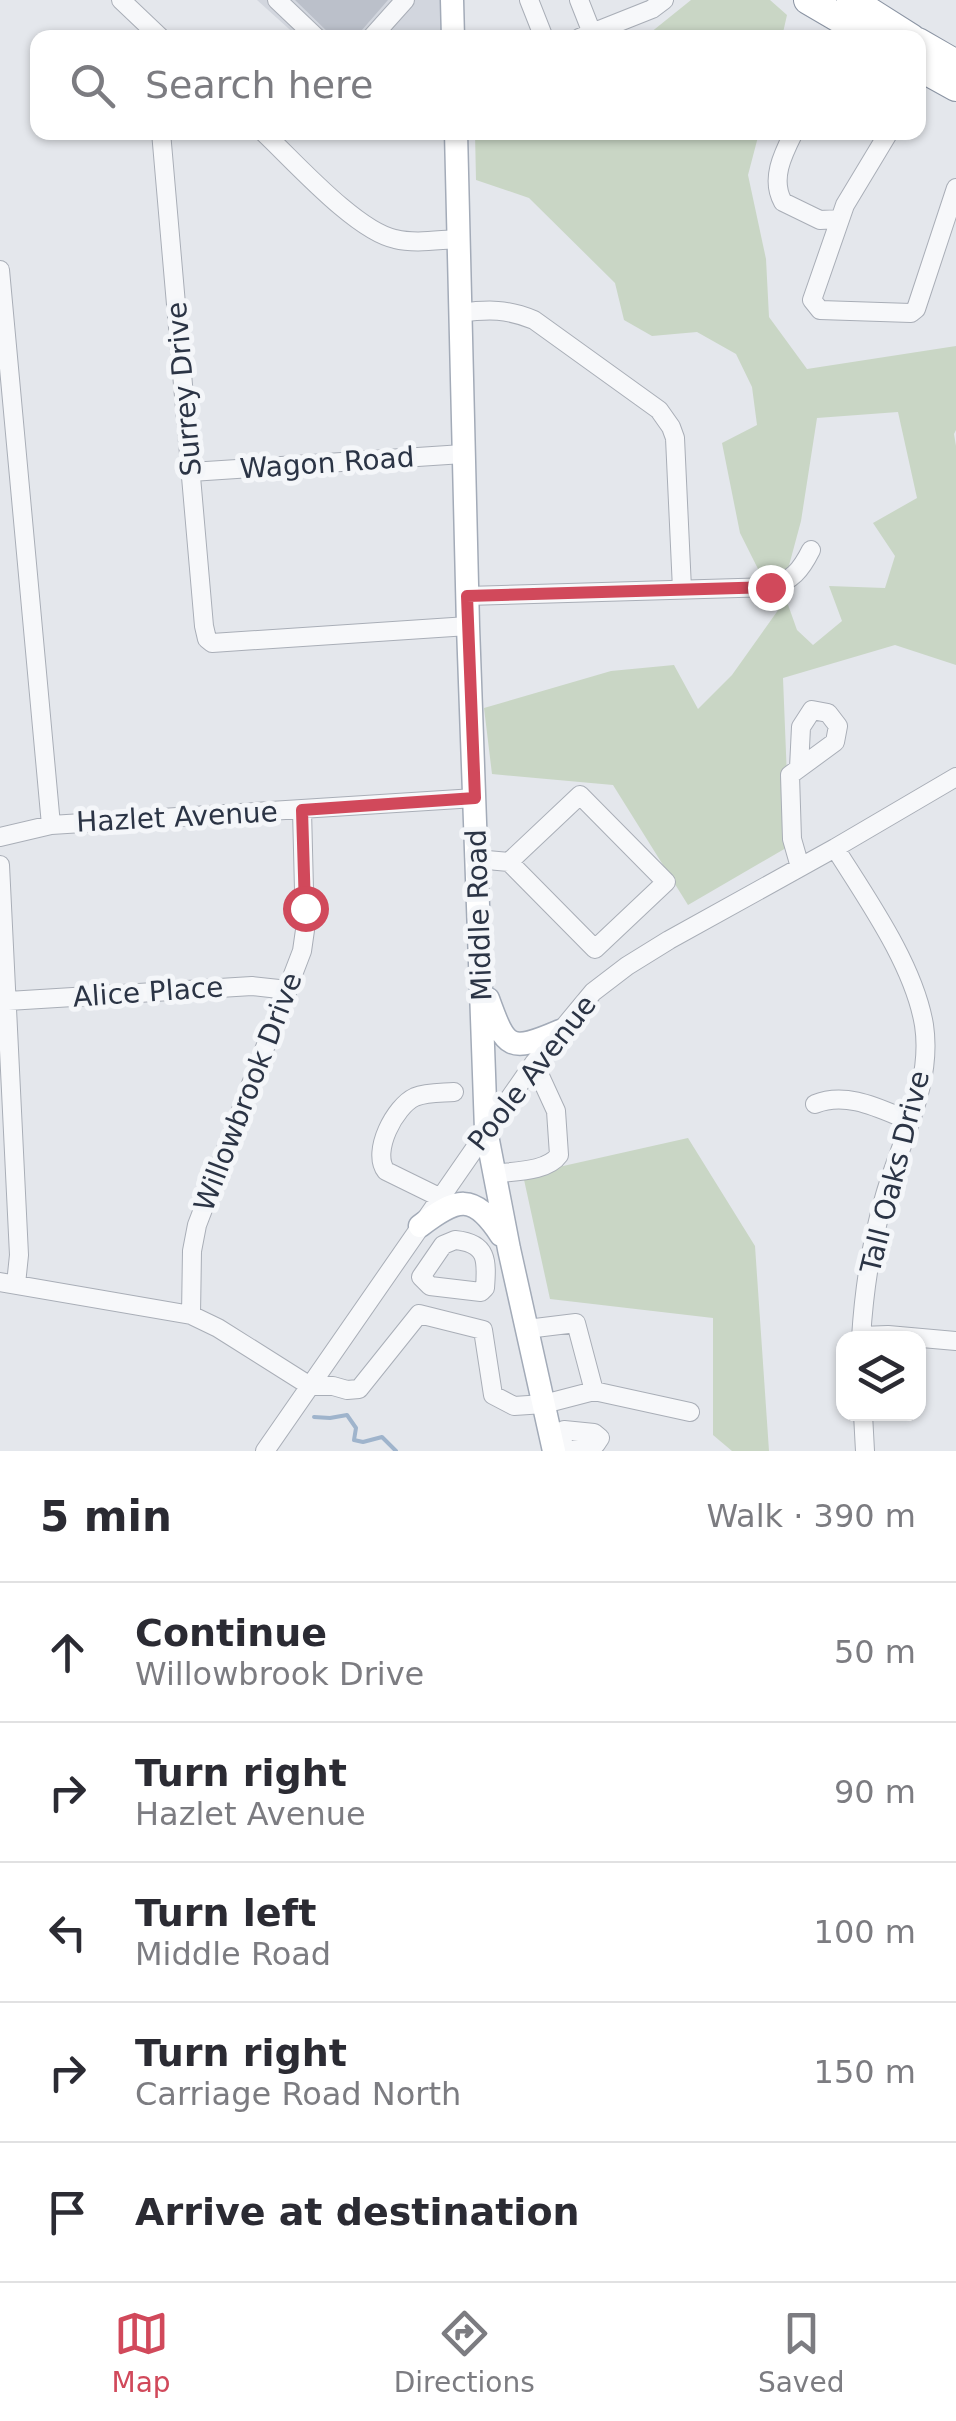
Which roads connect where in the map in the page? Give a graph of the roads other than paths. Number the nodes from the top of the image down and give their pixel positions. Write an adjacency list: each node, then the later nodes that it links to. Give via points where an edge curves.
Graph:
1 (121, 0): 10 (street)
2 (277, 0): 11 (street)
3 (405, 0): 12 (street)
4 (452, 0): 13 (main road)
5 (529, 0): 14 (street)
6 (579, 0): 15 (street)
7 (664, 0): 16 (street)
8 (808, 0): 9 (highway)
9 (858, 18): 17 (highway)
10 (151, 30)
11 (309, 30)
12 (378, 30)
13 (453, 30)
14 (541, 30)
15 (584, 30)
16 (598, 30)
17 (890, 30)
18 (931, 72): 19 (highway)
19 (956, 88)
20 (162, 140): 31 (street, Surrey Drive)
21 (272, 140): 27 (street, via 368,228 402,240)
22 (456, 140): 27 (main road, Middle Road)
23 (791, 140): 26 (street, via 777,173 783,202 820,220)
24 (884, 140): 26 (street)
25 (956, 188): 26 (street, via 911,313 820,310 812,300)
26 (840, 219)
27 (457, 239): 29 (main road, Middle Road)
28 (0, 270): 40 (street)
29 (460, 313): 30 (main road, Middle Road); 33 (street, via 494,310 534,320 665,417 675,438)
30 (464, 454): 31 (street, Wagon Road); 34 (main road, Middle Road)
31 (191, 472): 35 (street, Surrey Drive, via 204,626 212,643)
32 (811, 550): 33 (street, via 782,584)
33 (682, 589): 34 (street)
34 (467, 596): 35 (main road, Middle Road)
35 (468, 626): 38 (main road, Middle Road)
36 (799, 768): 46 (street, via 790,775 792,840)
37 (956, 776): 42 (street, Poole Avenue)
38 (475, 798): 39 (street, Hazlet Avenue); 43 (main road, Middle Road)
39 (302, 810): 40 (street, Hazlet Avenue); 48 (street, Willowbrook Drive, via 305,930)
40 (51, 825): 41 (street, Hazlet Avenue)
41 (0, 837)
42 (834, 848): 46 (street, Poole Avenue); 54 (street, Tall Oaks Drive, via 901,960 918,1002 925,1060)
43 (476, 859): 44 (street); 47 (main road, Middle Road)
44 (509, 862): 44 (street, via 580,794 666,882 596,949)
45 (0, 866): 49 (street)
46 (800, 867): 50 (street, Poole Avenue, via 609,978)
47 (482, 980): 50 (main road, via 505,1038 529,1044); 55 (main road, Middle Road)
48 (288, 990): 49 (street, Alice Place, via 252,986); 64 (street, Willowbrook Drive, via 197,1225)
49 (8, 1001): 63 (street, via 18,1255)
50 (560, 1031): 51 (street, Poole Avenue)
51 (534, 1063): 55 (street, Poole Avenue); 56 (street, via 556,1111 559,1156 548,1166)
52 (454, 1092): 57 (street, via 403,1104 380,1158 386,1171)
53 (815, 1104): 54 (street, via 856,1101)
54 (910, 1120): 66 (street, Tall Oaks Drive, via 874,1237)
55 (486, 1130): 56 (main road, Middle Road); 57 (street, Poole Avenue)
56 (494, 1174): 59 (main road, Middle Road)
57 (439, 1197): 58 (street, Poole Avenue)
58 (420, 1226): 59 (main road, via 444,1208 475,1205); 61 (street, Poole Avenue)
59 (509, 1249): 60 (street); 65 (main road, Middle Road)
60 (484, 1256): 62 (street, via 468,1241 448,1241); 62 (street, via 481,1292 430,1286)
61 (398, 1261): 62 (street); 69 (street, Poole Avenue)
62 (421, 1277)
63 (8, 1283): 64 (street)
64 (191, 1314): 69 (street)
65 (527, 1330): 70 (street, via 576,1323); 71 (main road, Middle Road)
66 (861, 1331)
67 (926, 1338): 68 (street)
68 (956, 1341)
69 (310, 1386): 71 (street, via 359,1390 419,1314 483,1330 492,1394 514,1406); 76 (street, Poole Avenue)
70 (594, 1391): 71 (street); 72 (street)
71 (544, 1404): 75 (main road, Middle Road)
72 (690, 1412)
73 (863, 1421): 77 (street)
74 (595, 1439): 75 (street)
75 (562, 1445)
76 (265, 1451)
77 (865, 1451)

